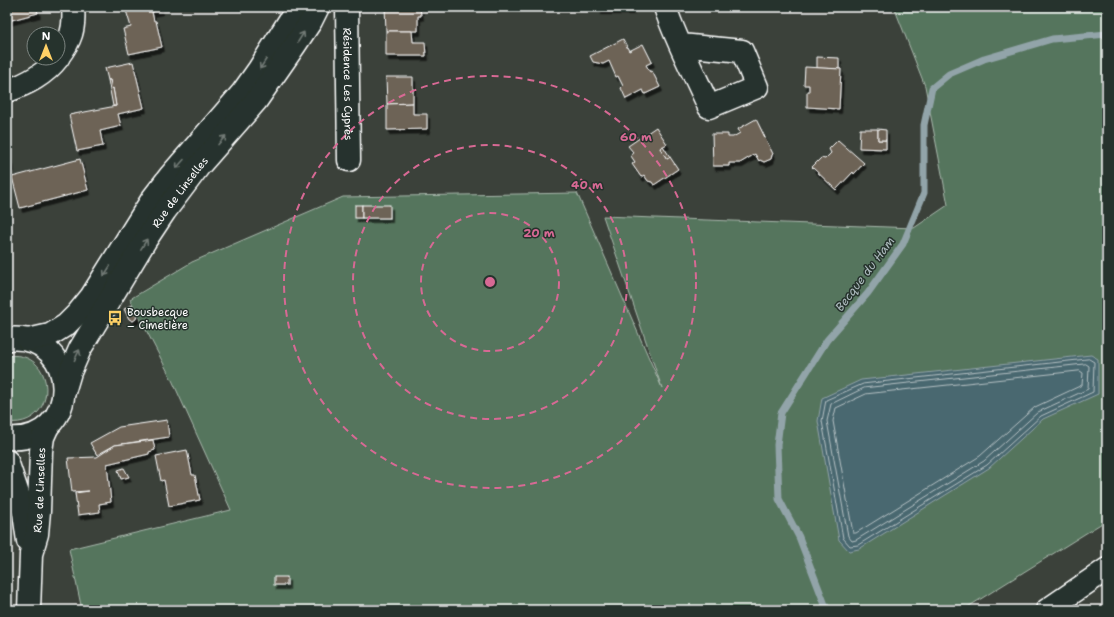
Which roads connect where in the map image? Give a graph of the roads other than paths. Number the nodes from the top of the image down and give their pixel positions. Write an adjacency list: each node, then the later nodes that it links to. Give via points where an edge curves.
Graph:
1 (73, 7): 7 (street, via 74,22)
2 (298, 7): 11 (street, Rue de Linselles, one-way to 11, via 242,93 154,198 91,297 78,313 66,325 50,335)
3 (318, 7): 12 (street, Rue de Linselles, one-way to 3, via 80,349 153,229 199,166 256,101)
4 (347, 7): 10 (street, Résidence Les Cyprès)
5 (665, 7): 6 (street)
6 (681, 45)
7 (66, 47)
8 (50, 66): 9 (street, via 26,84)
9 (7, 91)
10 (349, 160)
11 (15, 337): 12 (street, via 35,343 48,351 58,363 63,377)
12 (64, 392): 13 (street, Rue de Linselles, via 61,407)
13 (48, 426): 14 (street, via 36,434 15,439); 16 (street, Rue de Linselles, via 42,444 37,534)
14 (7, 438)
15 (7, 461): 16 (street, Rue de Linselles, via 24,514)
16 (31, 554): 18 (street, Rue de Linselles)
17 (1107, 570): 19 (street)
18 (28, 610)
19 (1047, 610)

